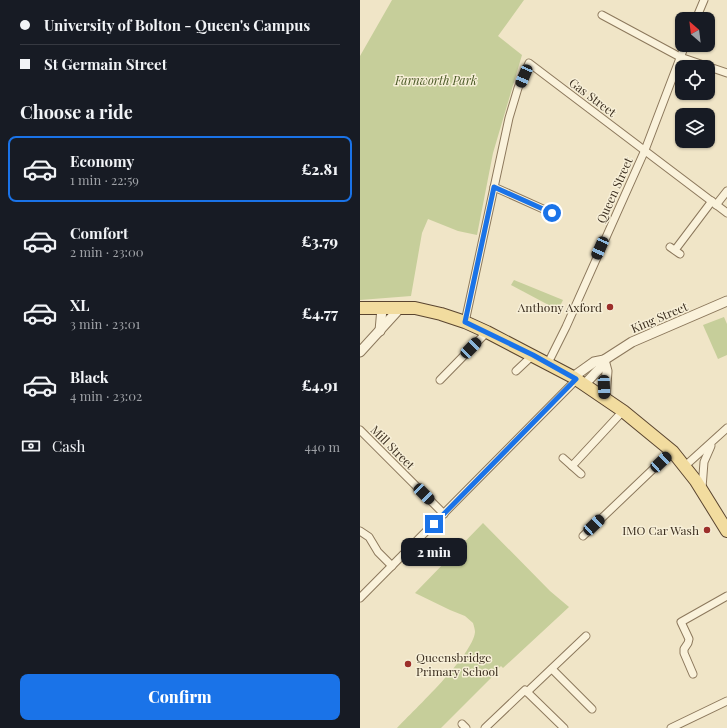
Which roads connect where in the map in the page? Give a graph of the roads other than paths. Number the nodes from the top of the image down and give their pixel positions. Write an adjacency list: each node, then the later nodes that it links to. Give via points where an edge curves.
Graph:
1 (704, 0): 2 (street)
2 (699, 12)
3 (602, 16): 5 (street)
4 (682, 52): 5 (street, Queen Street)
5 (680, 57): 6 (street); 7 (street, Queen Street)
6 (727, 73)
7 (645, 150): 8 (street, Gas Street, via 529,63 509,118); 10 (street, Gas Street); 24 (street, Queen Street)
8 (494, 187): 11 (street); 18 (street)
9 (727, 191): 10 (street)
10 (714, 203): 12 (street, Gas Street); 13 (street)
11 (552, 213)
12 (727, 213)
13 (675, 250)
14 (727, 301): 23 (street, King Street, via 632,342)
15 (401, 307): 17 (main road); 18 (main road, via 441,314); 19 (street)
16 (360, 308): 17 (main road)
17 (382, 308): 19 (street)
18 (465, 322): 20 (main road)
19 (380, 330): 21 (street)
20 (488, 332): 22 (main road); 26 (street)
21 (360, 352)
22 (533, 355): 24 (main road); 25 (street)
23 (604, 360): 27 (street, King Street, via 600,368); 27 (street, King Street, via 594,362); 28 (street, via 607,371)
24 (548, 363): 27 (main road)
25 (516, 371)
26 (440, 380)
27 (578, 380): 28 (main road); 39 (street)
28 (604, 399): 29 (main road)
29 (623, 411): 33 (main road); 35 (street)
30 (727, 428): 32 (street)
31 (360, 430): 39 (street, Mill Street)
32 (713, 442): 36 (street); 38 (street, via 704,462)
33 (672, 451): 36 (main road); 42 (street)
34 (563, 458): 35 (street)
35 (572, 466): 37 (street)
36 (685, 466): 38 (main road)
37 (581, 474)
38 (702, 489): 41 (main road)
39 (444, 514): 43 (street)
40 (360, 531): 43 (street, via 369,537 378,552)
41 (727, 531)
42 (582, 536)
43 (392, 566): 45 (street)
44 (727, 596): 48 (street, via 680,622 689,639 684,653)
45 (360, 598)
46 (586, 636): 47 (street)
47 (552, 669): 49 (street); 51 (street)
48 (693, 674)
49 (526, 691): 52 (street); 53 (street)
50 (727, 701): 54 (street)
51 (592, 709)
52 (485, 728)
53 (564, 728)
54 (671, 728)

